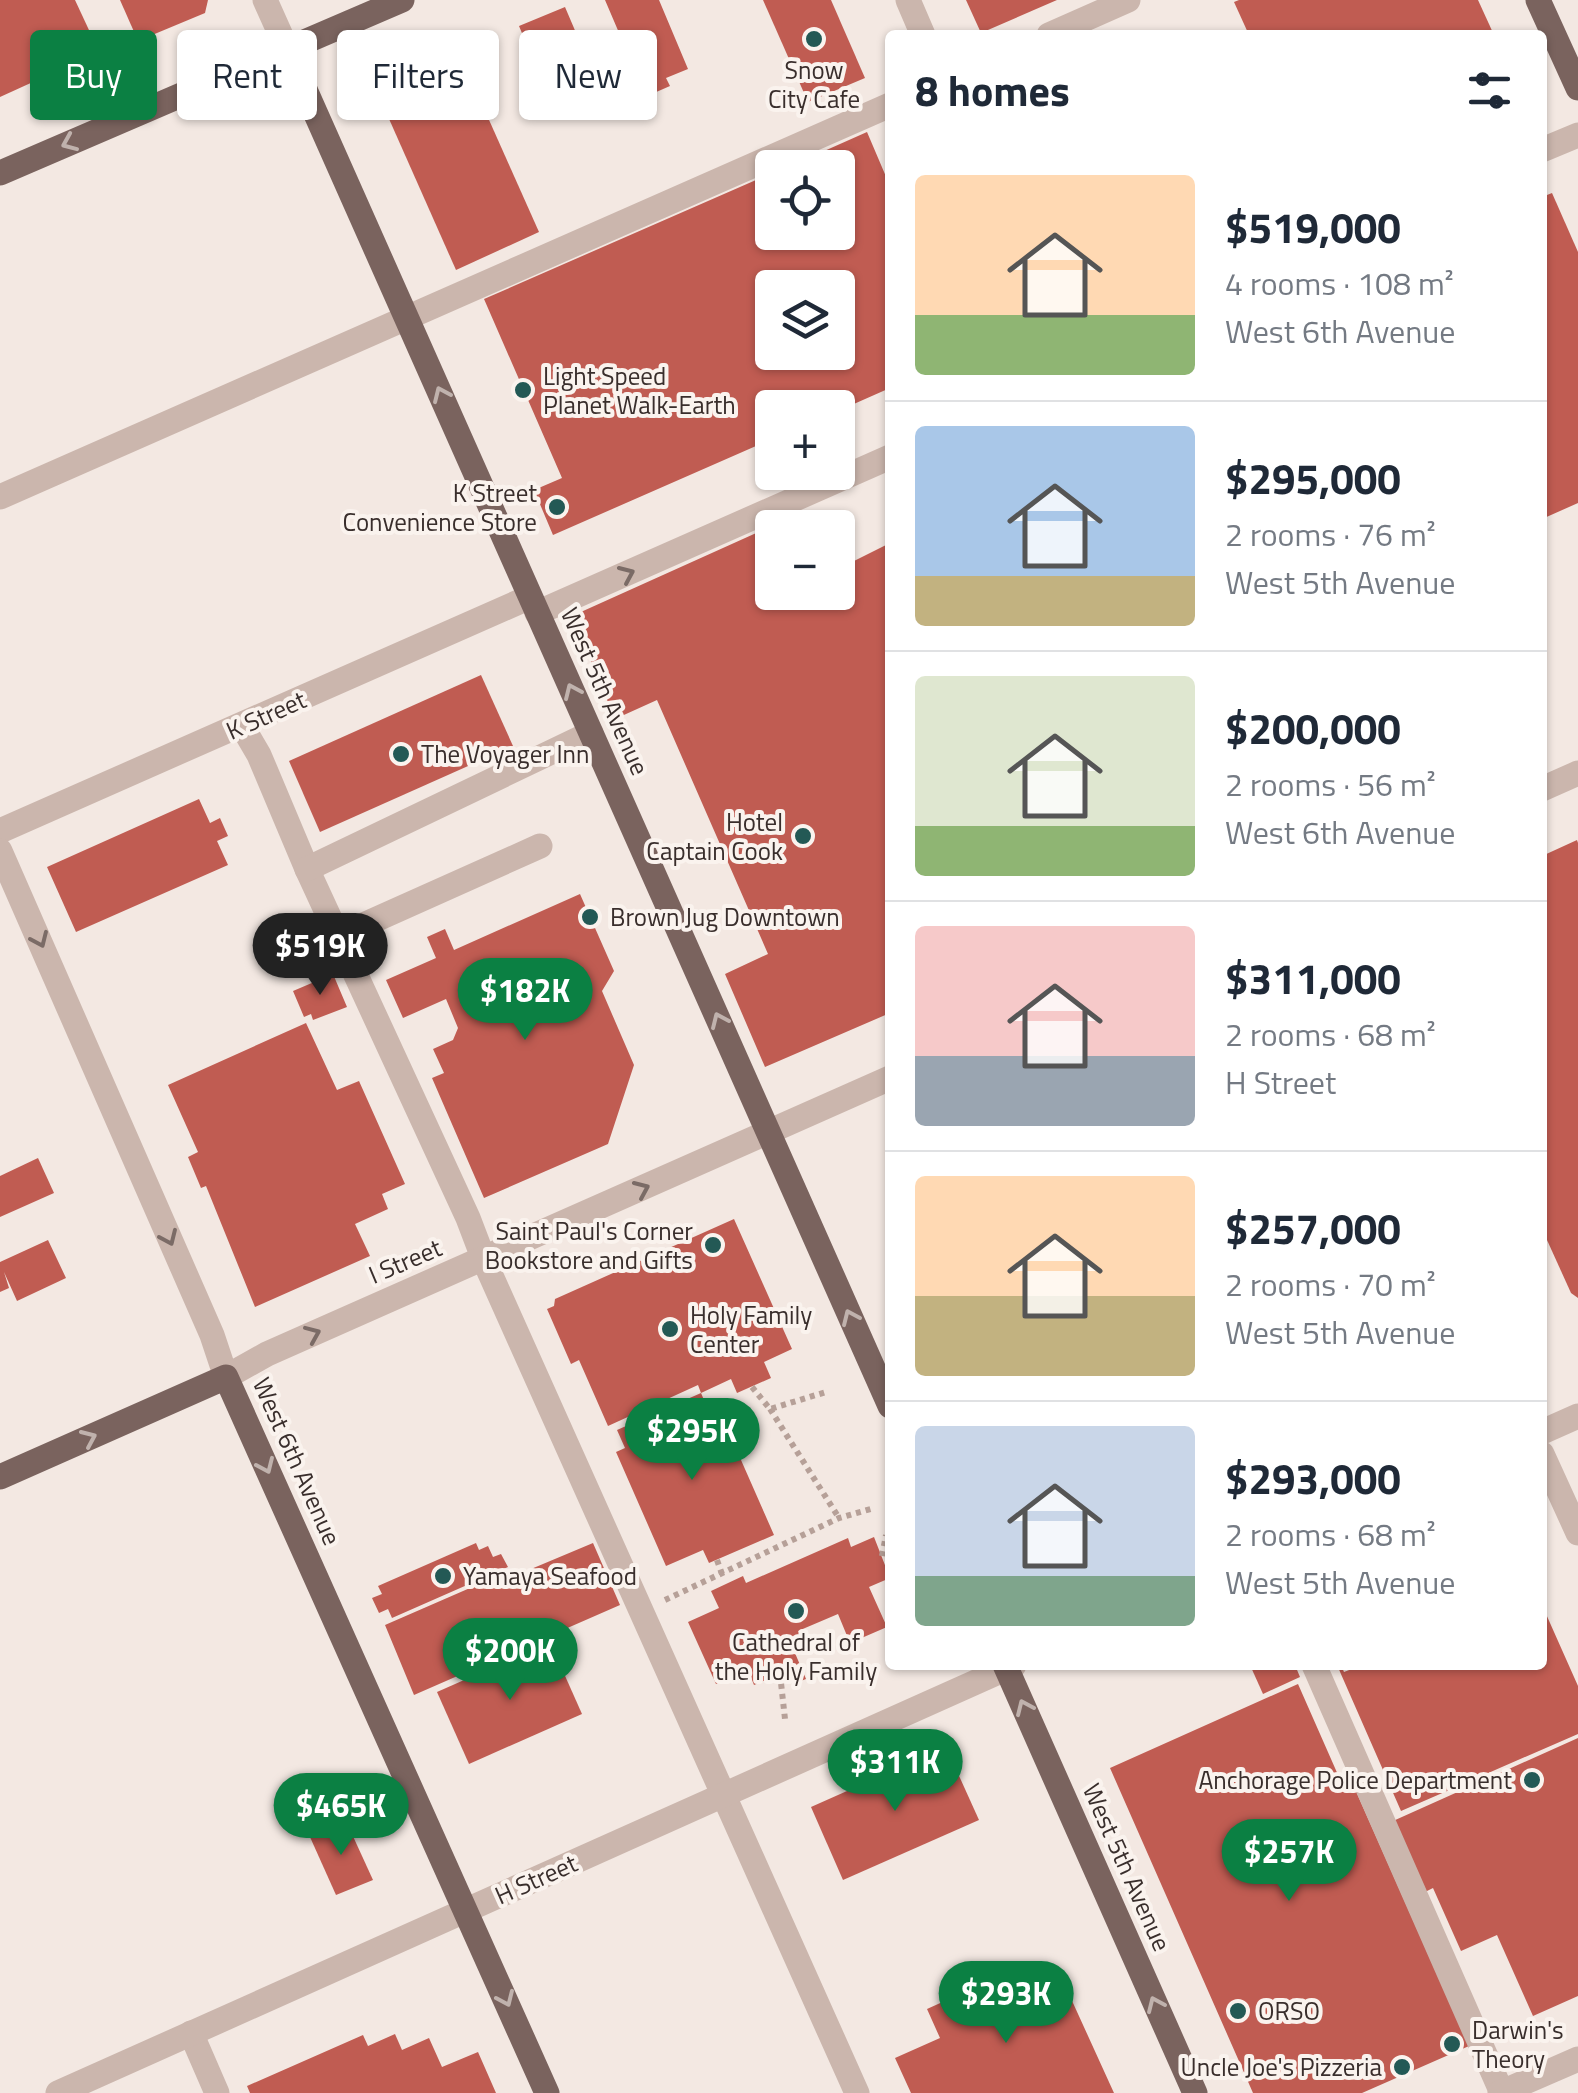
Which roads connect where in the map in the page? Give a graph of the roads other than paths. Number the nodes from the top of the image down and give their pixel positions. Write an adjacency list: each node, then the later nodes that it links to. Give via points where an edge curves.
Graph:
1 (264, 0): 6 (street, West 5th Avenue)
2 (402, 0): 9 (main road)
3 (908, 0): 7 (street)
4 (1128, 0): 8 (street)
5 (1538, 0): 10 (main road)
6 (278, 30)
7 (921, 30)
8 (1059, 30)
9 (317, 36)
10 (1578, 88)
11 (177, 97): 16 (main road, one-way to 16)
12 (885, 107): 17 (street)
13 (317, 116): 17 (main road, West 5th Avenue)
14 (1578, 134): 15 (street)
15 (1547, 148)
16 (0, 173)
17 (406, 316): 19 (street); 20 (main road, West 5th Avenue, one-way to 17)
18 (885, 458): 20 (street, K Street, one-way to 18)
19 (0, 497)
20 (534, 605): 21 (street, K Street); 22 (main road, West 5th Avenue, one-way to 20)
21 (242, 726): 25 (street, K Street); 28 (street)
22 (591, 733): 28 (street); 31 (main road, West 5th Avenue, one-way to 22)
23 (1578, 773): 24 (street)
24 (1547, 787)
25 (0, 830)
26 (540, 846): 29 (street)
27 (0, 851): 33 (street, West 6th Avenue, one-way to 33)
28 (307, 869): 29 (street)
29 (340, 936): 32 (street)
30 (885, 1080): 31 (street, I Street)
31 (768, 1132): 32 (street, I Street, one-way to 31); 34 (main road, West 5th Avenue, one-way to 31)
32 (484, 1260): 33 (street, I Street, one-way to 32); 43 (street)
33 (226, 1377): 38 (main road, I Street, one-way to 33); 44 (main road, West 6th Avenue, one-way to 44)
34 (885, 1395)
35 (1578, 1416): 36 (street)
36 (1547, 1430)
37 (1547, 1465): 39 (street)
38 (0, 1478)
39 (1578, 1533)
40 (1000, 1670): 43 (street, H Street)
41 (1011, 1670): 51 (main road, West 5th Avenue, one-way to 41)
42 (1316, 1670): 52 (street)
43 (725, 1794): 44 (street, H Street); 50 (street)
44 (467, 1910): 45 (street, H Street); 49 (main road, West 6th Avenue, one-way to 49)
45 (191, 2034): 47 (street, H Street); 48 (street)
46 (1578, 2059): 52 (street)
47 (58, 2093)
48 (217, 2093)
49 (548, 2093)
50 (857, 2093)
51 (1195, 2093)
52 (1501, 2093)

